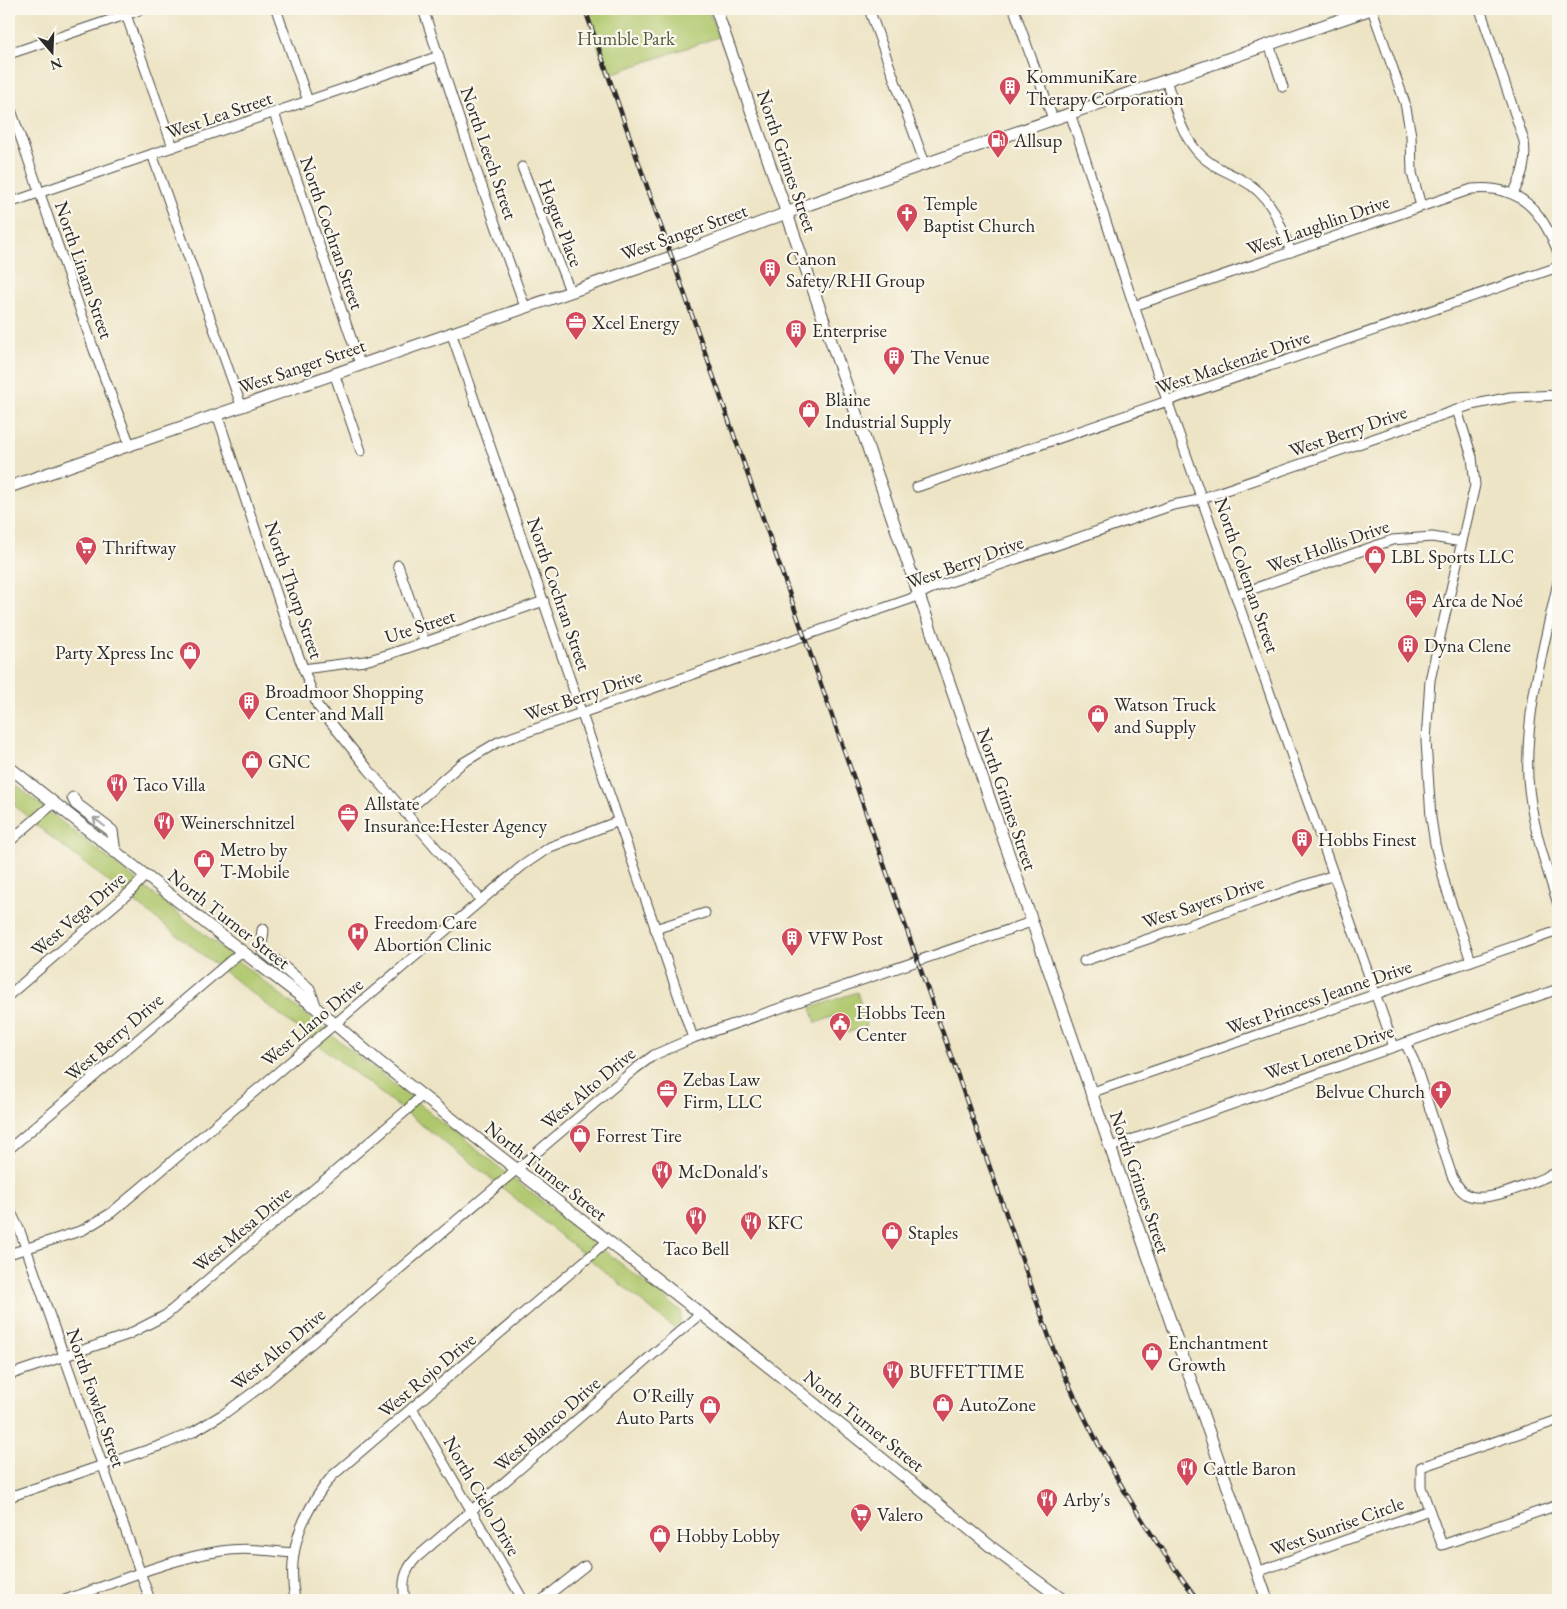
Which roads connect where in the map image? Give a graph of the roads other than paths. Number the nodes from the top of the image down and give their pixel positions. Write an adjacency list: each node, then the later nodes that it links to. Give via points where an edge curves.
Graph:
1 (143, 9): 9 (street)
2 (276, 9): 15 (street)
3 (423, 9): 12 (street, North Leech Street)
4 (716, 9): 28 (main road, North Grimes Street)
5 (869, 9): 22 (street)
6 (1014, 9): 19 (street)
7 (1372, 9): 10 (main road, West Sanger Street); 27 (street, via 1405,103 1411,136 1412,173)
8 (1480, 9): 25 (street, via 1524,141 1526,159 1522,177)
9 (125, 12): 11 (street); 20 (street)
10 (1269, 44): 13 (main road, West Sanger Street); 14 (street)
11 (9, 54)
12 (439, 56): 15 (street, West Lea Street); 33 (street, North Leech Street)
13 (1166, 80): 18 (main road, West Sanger Street); 29 (street, via 1188,139 1210,164 1244,181 1266,197)
14 (1283, 86)
15 (308, 101): 17 (street, West Lea Street)
16 (9, 104): 24 (street, North Linam Street)
17 (274, 113): 20 (street, West Lea Street); 36 (street, North Cochran Street)
18 (1070, 113): 19 (main road, West Sanger Street); 34 (street, North Coleman Street)
19 (1053, 119): 22 (main road, West Sanger Street)
20 (173, 147): 21 (street, West Lea Street)
21 (152, 154): 24 (street, West Lea Street); 40 (street)
22 (925, 164): 28 (main road, West Sanger Street)
23 (522, 167): 32 (street, Hogue Place)
24 (40, 193): 26 (street, West Lea Street); 43 (street, North Linam Street)
25 (1513, 194): 27 (street, West Laughlin Drive, via 1477,189); 30 (street, via 1526,201 1544,220)
26 (9, 203)
27 (1421, 206): 29 (street, West Laughlin Drive)
28 (786, 213): 32 (main road, West Sanger Street); 52 (main road, North Grimes Street)
29 (1291, 252): 34 (street, West Laughlin Drive)
30 (1558, 252)
31 (1558, 267): 39 (street, West Mackenzie Drive)
32 (570, 291): 33 (main road, West Sanger Street)
33 (525, 306): 35 (main road, West Sanger Street)
34 (1134, 306): 39 (street, North Coleman Street)
35 (451, 332): 36 (main road, West Sanger Street); 53 (street, North Cochran Street)
36 (360, 364): 37 (main road, West Sanger Street)
37 (334, 373): 40 (main road, West Sanger Street); 44 (street)
38 (1558, 395): 41 (street, West Berry Drive, via 1489,400)
39 (1169, 402): 46 (street, West Mackenzie Drive, via 1144,407); 47 (street, North Coleman Street)
40 (241, 405): 42 (main road, West Sanger Street)
41 (1457, 410): 47 (street, West Berry Drive); 48 (street, via 1475,473 1474,498)
42 (217, 414): 43 (main road, West Sanger Street); 55 (street, North Thorp Street)
43 (130, 445): 45 (main road, West Sanger Street)
44 (361, 452)
45 (9, 487)
46 (917, 487)
47 (1203, 498): 51 (street, North Coleman Street); 52 (street, West Berry Drive, via 1173,505)
48 (1462, 542): 51 (street, West Hollis Drive, via 1432,537 1392,540); 75 (street, via 1430,680 1426,762 1431,818 1441,869)
49 (398, 565): 54 (street)
50 (1558, 582): 67 (street, via 1534,688 1528,778 1540,850)
51 (1236, 594): 64 (street, North Coleman Street)
52 (919, 595): 56 (street, West Berry Drive); 69 (main road, North Grimes Street)
53 (544, 601): 54 (street, Ute Street); 56 (street, North Cochran Street)
54 (425, 643): 55 (street, Ute Street, via 365,661)
55 (304, 669): 60 (street, North Thorp Street, via 319,709)
56 (583, 712): 60 (street, West Berry Drive, via 480,751); 61 (street, North Cochran Street)
57 (9, 767): 59 (main road, North Turner Street)
58 (73, 798): 63 (main road, one-way to 58, via 112,831 76,804)
59 (54, 803): 62 (street); 63 (main road, North Turner Street)
60 (405, 813): 66 (street, North Thorp Street)
61 (619, 821): 66 (street, West Llano Drive, via 550,847); 70 (street, North Cochran Street)
62 (9, 842)
63 (115, 852): 65 (main road, North Turner Street)
64 (1334, 875): 74 (street, West Sayers Drive); 77 (street, North Coleman Street)
65 (145, 876): 73 (main road, North Turner Street); 78 (street, West Vega Drive)
66 (481, 900): 80 (street, West Llano Drive)
67 (1558, 904)
68 (705, 913): 70 (street)
69 (1031, 922): 81 (street, West Alto Drive); 84 (main road, North Grimes Street)
70 (656, 929): 81 (street, North Cochran Street)
71 (263, 930): 79 (main road, via 263,950 309,989)
72 (1558, 931): 75 (street, West Princess Jeanne Drive)
73 (242, 951): 79 (main road, North Turner Street); 87 (street, West Berry Drive)
74 (1084, 961)
75 (1471, 961): 77 (street, West Princess Jeanne Drive)
76 (1558, 989): 82 (street, West Lorene Drive)
77 (1375, 994): 83 (street, North Coleman Street); 84 (street, West Princess Jeanne Drive)
78 (9, 995)
79 (316, 1008): 80 (main road, North Turner Street)
80 (335, 1024): 85 (main road, North Turner Street); 92 (street, West Llano Drive, via 111,1213 83,1230)
81 (693, 1038): 88 (street, West Alto Drive, via 654,1055 636,1067)
82 (1405, 1043): 83 (street, West Lorene Drive); 89 (street, via 1452,1176 1461,1190 1480,1198)
83 (1394, 1047): 86 (street, West Lorene Drive)
84 (1090, 1093): 86 (main road, North Grimes Street)
85 (422, 1095): 88 (main road, North Turner Street); 95 (street, West Mesa Drive, via 166,1315 126,1336)
86 (1110, 1147): 106 (main road, North Grimes Street)
87 (9, 1149)
88 (516, 1169): 91 (main road, North Turner Street); 99 (street, West Alto Drive, via 225,1413 179,1438)
89 (1558, 1172)
90 (9, 1208): 92 (street, North Fowler Street)
91 (608, 1241): 94 (main road, North Turner Street); 97 (street, West Rojo Drive)
92 (26, 1248): 93 (street, West Llano Drive); 95 (street, North Fowler Street)
93 (9, 1254)
94 (700, 1314): 102 (street, West Blanco Drive); 114 (main road, North Turner Street, via 995,1550)
95 (64, 1356): 96 (street, West Mesa Drive); 99 (street, North Fowler Street)
96 (9, 1375)
97 (412, 1408): 102 (street, North Cielo Drive); 104 (street, West Rojo Drive, via 332,1476 304,1518)
98 (1558, 1420): 103 (street, West Sunrise Circle, via 1421,1467 1421,1487)
99 (102, 1466): 100 (street, West Alto Drive); 107 (street, North Fowler Street)
100 (9, 1497)
101 (1558, 1506): 103 (street, West Sunrise Circle, via 1442,1545)
102 (471, 1510): 111 (street, West Blanco Drive, via 408,1567 403,1582); 112 (street, North Cielo Drive)
103 (1428, 1510): 106 (street, West Sunrise Circle)
104 (294, 1553): 107 (street, via 251,1549 222,1551 194,1556); 110 (street, West Rojo Drive)
105 (585, 1566): 113 (street)
106 (1257, 1572): 115 (main road, North Grimes Street)
107 (140, 1574): 108 (street); 109 (street, North Fowler Street)
108 (65, 1600)
109 (150, 1600)
110 (295, 1600)
111 (405, 1600)
112 (523, 1600)
113 (542, 1600)
114 (1063, 1600)
115 (1267, 1600)

